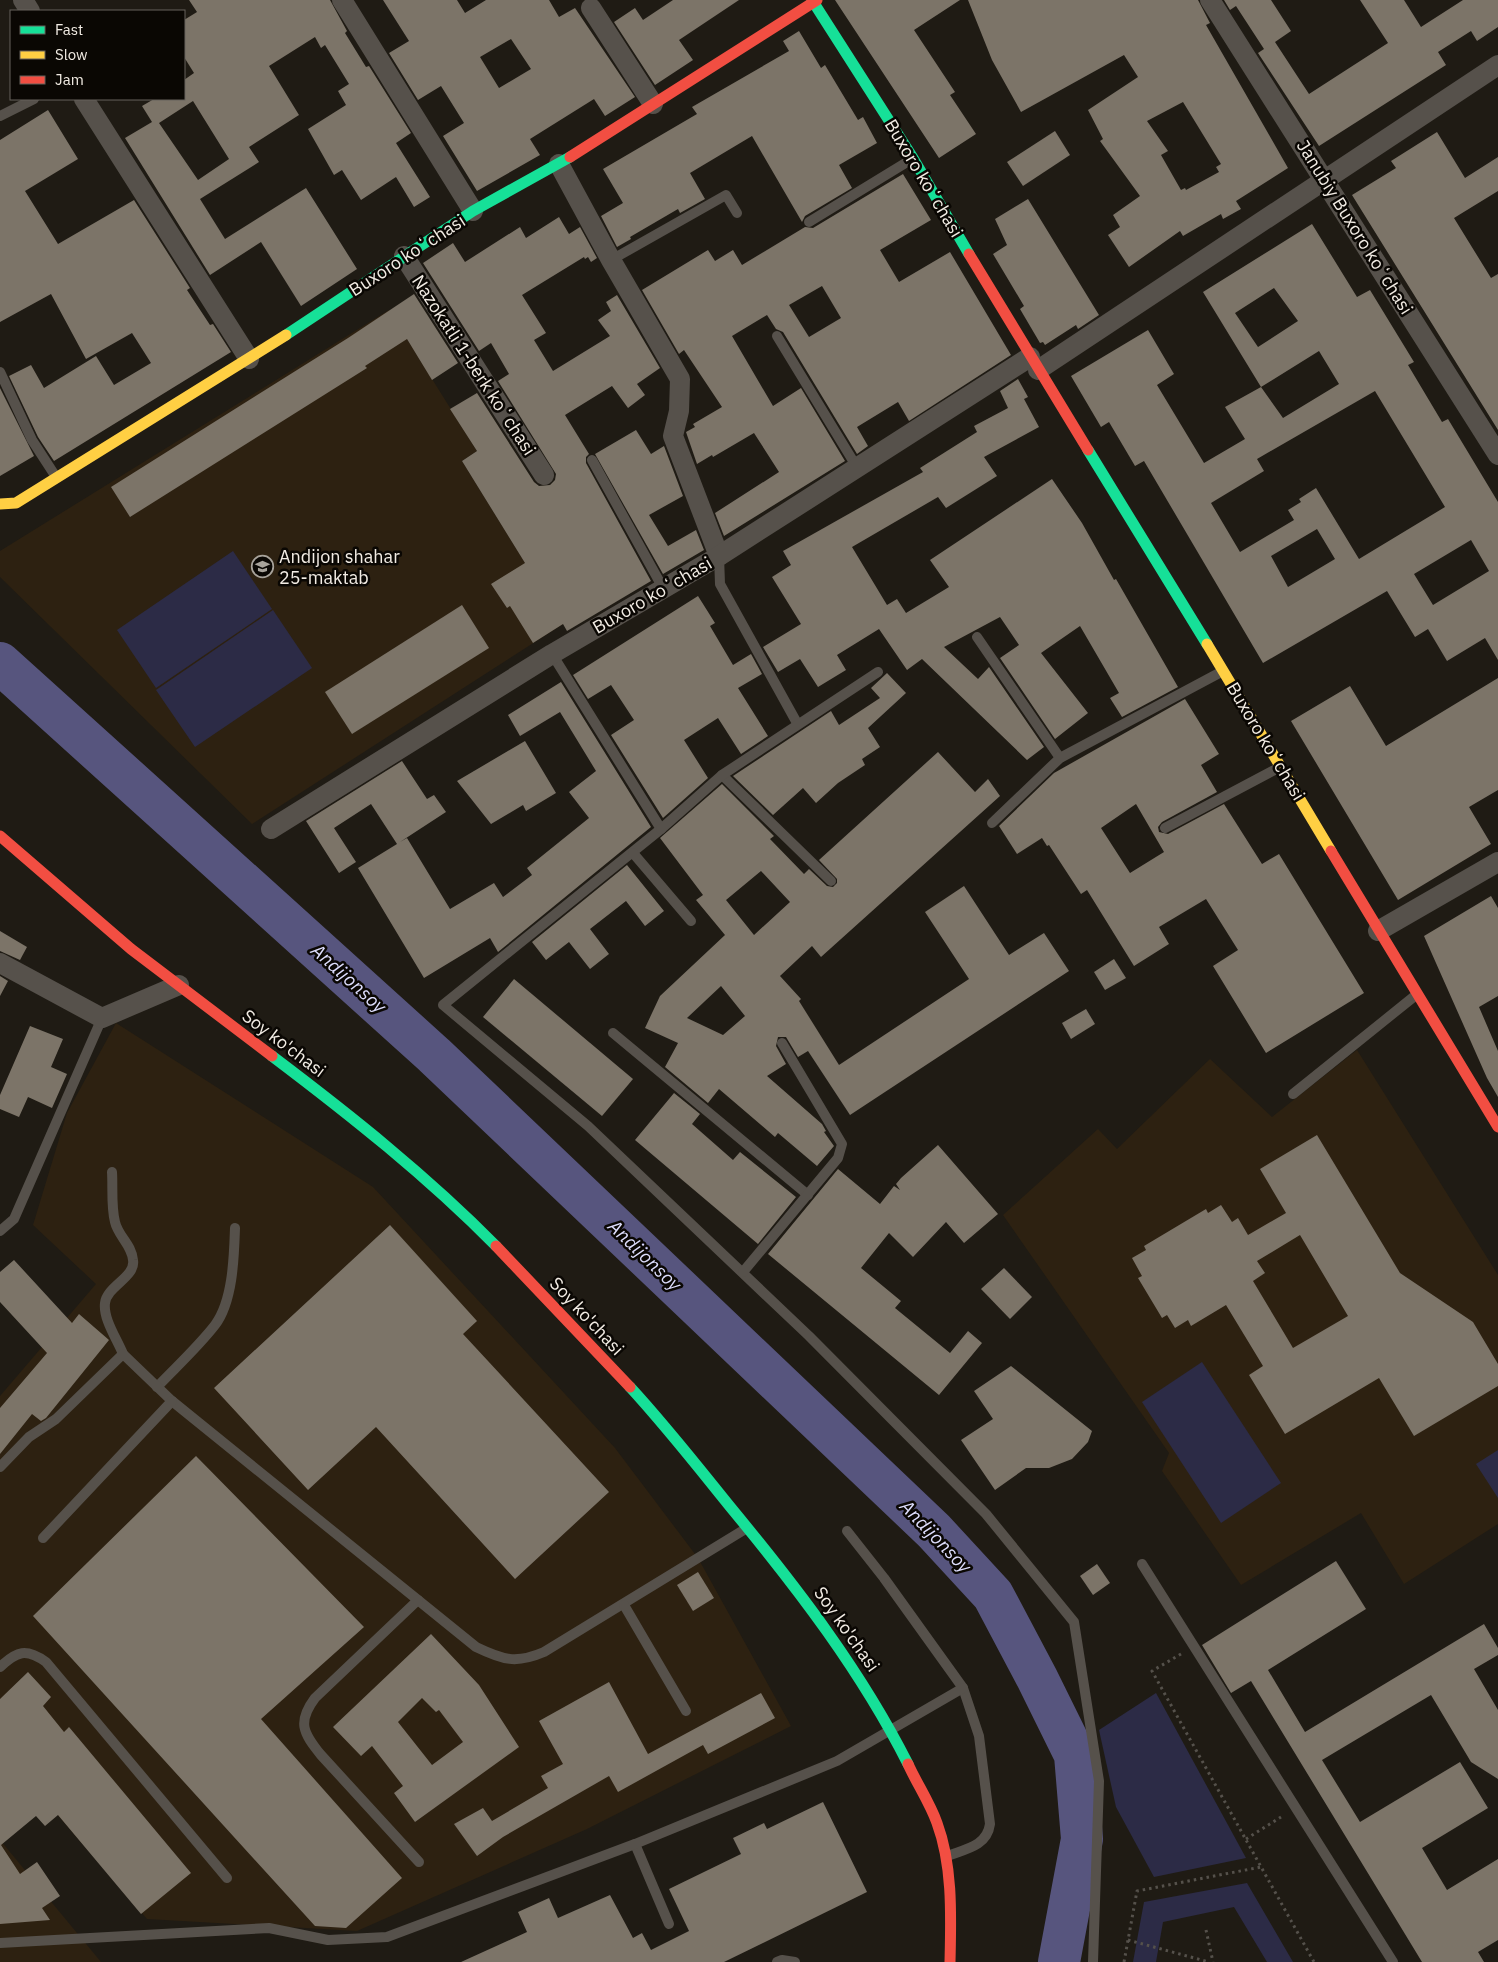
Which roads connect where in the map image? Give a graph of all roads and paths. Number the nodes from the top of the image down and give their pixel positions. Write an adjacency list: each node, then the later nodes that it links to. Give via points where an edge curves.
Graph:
1 (342, 0): 13 (street)
2 (1210, 0): 12 (street, Janubiy Buxoro koʻchasi)
3 (814, 1): 8 (street, Buxoro koʻchasi); 10 (street, Buxoro koʻchasi)
4 (591, 8): 8 (street)
5 (1498, 65): 12 (street)
6 (32, 100): 9 (lane)
7 (85, 100): 19 (street)
8 (653, 104): 11 (street, Buxoro koʻchasi)
9 (0, 116)
10 (913, 158): 15 (lane); 20 (street, Buxoro koʻchasi)
11 (559, 164): 13 (street, Buxoro koʻchasi); 17 (street)
12 (1325, 180): 20 (street); 22 (street, Janubiy Buxoro koʻchasi)
13 (473, 211): 16 (street, Buxoro koʻchasi)
14 (737, 213): 17 (lane, via 726,195)
15 (809, 222)
16 (404, 256): 19 (street, Buxoro koʻchasi); 25 (street, Nazokatli 1-berk koʻchasi)
17 (611, 260): 28 (street, via 680,379 679,411 673,436)
18 (777, 336): 24 (lane)
19 (248, 359): 26 (street, Buxoro koʻchasi)
20 (1034, 364): 24 (street, Buxoro koʻchasi); 32 (street, Buxoro koʻchasi)
21 (0, 372): 26 (lane, via 32,440)
22 (1498, 455)
23 (592, 460): 29 (lane)
24 (858, 469): 28 (street, Buxoro koʻchasi)
25 (544, 475)
26 (56, 478): 27 (street, Buxoro koʻchasi, via 16,503)
27 (0, 504)
28 (720, 556): 29 (street, Buxoro koʻchasi); 34 (lane, via 720,584)
29 (663, 588): 31 (street, Buxoro koʻchasi)
30 (977, 637): 35 (lane)
31 (552, 654): 40 (street, Buxoro koʻchasi); 41 (lane)
32 (1224, 671): 35 (lane); 36 (street, Buxoro koʻchasi)
33 (878, 672): 34 (lane)
34 (798, 723): 37 (lane)
35 (1060, 758): 38 (lane)
36 (1281, 767): 39 (lane); 47 (street, Buxoro koʻchasi)
37 (722, 776): 41 (lane); 45 (lane)
38 (992, 823)
39 (1166, 828)
40 (271, 829)
41 (661, 829): 43 (lane)
42 (0, 836): 49 (street, Soy ko'chasi)
43 (633, 853): 46 (lane); 60 (lane, via 443,1005 588,1126)
44 (1498, 862): 47 (street)
45 (831, 881)
46 (691, 920)
47 (1378, 931): 50 (street, Buxoro koʻchasi)
48 (0, 963): 51 (street)
49 (179, 986): 51 (street); 65 (street, Soy ko'chasi, via 356,1120 463,1213 654,1413)
50 (1417, 994): 54 (lane); 55 (street, Buxoro koʻchasi)
51 (102, 1018): 59 (lane, via 14,1218)
52 (613, 1033): 57 (lane)
53 (782, 1043): 57 (lane, via 842,1144 838,1158)
54 (1293, 1094)
55 (1498, 1126)
56 (112, 1172): 61 (lane, via 115,1222 134,1262 106,1296 104,1304)
57 (808, 1195): 60 (lane)
58 (234, 1228): 62 (lane, via 234,1266 228,1295 216,1324)
59 (0, 1231)
60 (743, 1272): 90 (lane, via 986,1514 1074,1622 1099,1781)
61 (123, 1354): 62 (lane); 64 (lane, via 56,1419 29,1436)
62 (157, 1387): 63 (lane)
63 (172, 1401): 67 (lane); 69 (lane)
64 (0, 1467)
65 (748, 1528): 70 (lane); 75 (street, Soy ko'chasi, via 824,1626)
66 (847, 1531): 73 (lane)
67 (43, 1538)
68 (1142, 1564): 71 (lane)
69 (418, 1600): 70 (lane, via 476,1647 513,1661 544,1652); 80 (lane, via 316,1698 306,1710 303,1722 306,1737 320,1755)
70 (624, 1605): 74 (lane)
71 (1194, 1646): 76 (lane); 77 (path, via 1152,1671)
72 (0, 1667): 82 (lane, via 25,1652 36,1654 46,1662)
73 (963, 1688): 75 (lane); 79 (lane, via 979,1736 990,1824 989,1832 980,1843)
74 (686, 1711)
75 (890, 1730): 78 (lane, via 837,1761); 79 (street, Soy ko'chasi, via 938,1823)
76 (1296, 1808): 77 (path); 94 (lane)
77 (1246, 1839): 81 (path)
78 (635, 1844): 83 (lane); 86 (lane, via 387,1937 328,1940 269,1928)
79 (946, 1856): 89 (street, Soy ko'chasi, via 951,1922)
80 (419, 1862)
81 (1261, 1867): 85 (path, via 1137,1891); 93 (path)
82 (227, 1878)
83 (669, 1924)
84 (1206, 1930): 92 (path)
85 (1128, 1940): 91 (path); 92 (path)
86 (0, 1943)
87 (777, 1962): 88 (lane)
88 (795, 1962)
89 (950, 1962)
90 (1093, 1962)
91 (1124, 1962)
92 (1211, 1962)
93 (1314, 1962)
94 (1393, 1962)

